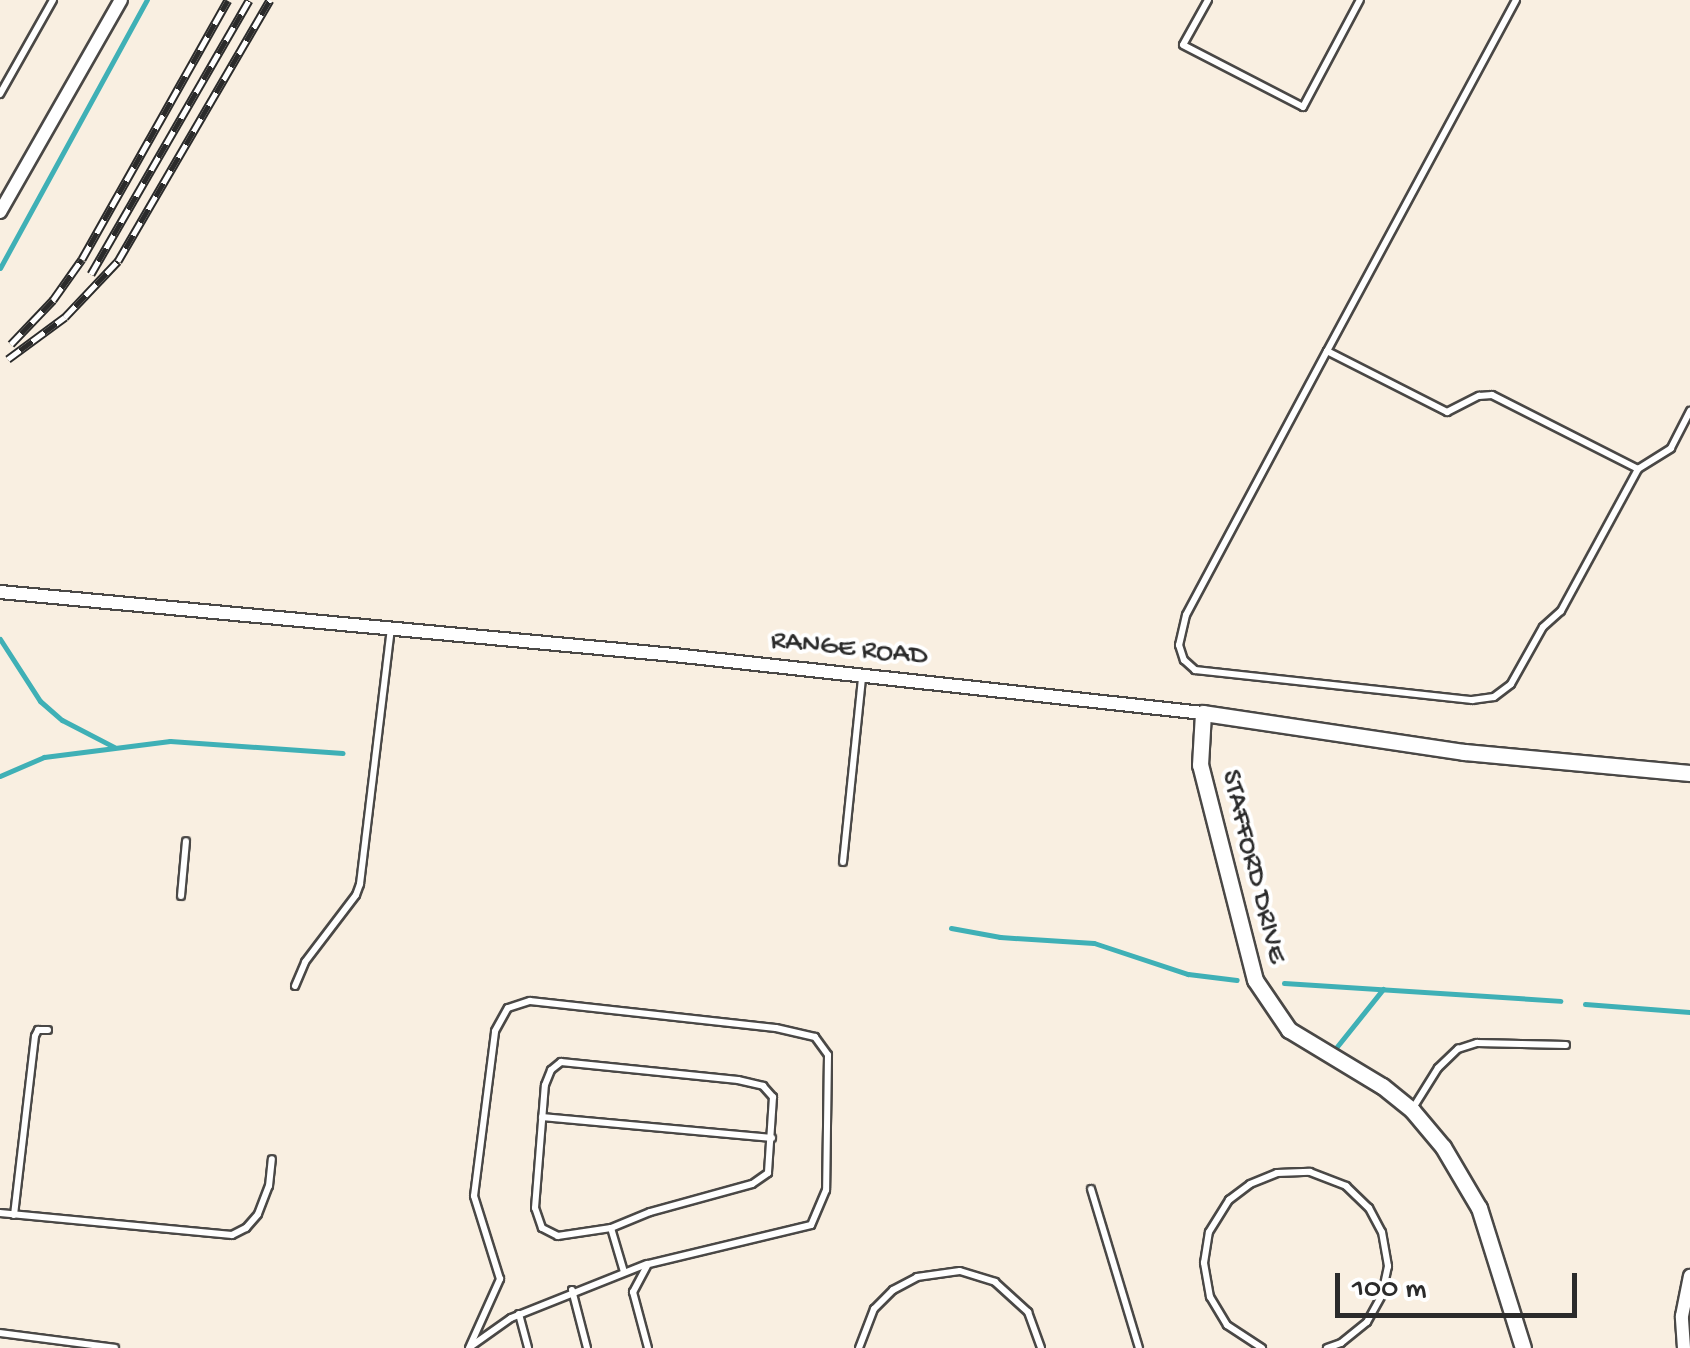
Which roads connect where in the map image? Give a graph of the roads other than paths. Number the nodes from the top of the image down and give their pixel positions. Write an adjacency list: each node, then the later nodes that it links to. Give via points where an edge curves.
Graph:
1 (53, 0): 6 (lane)
2 (121, 0): 7 (street)
3 (1208, 0): 4 (lane, via 1183,45 1304,107)
4 (1360, 0)
5 (1516, 0): 8 (lane)
6 (0, 94)
7 (0, 212)
8 (1327, 350): 10 (lane, via 1447,412 1492,396); 10 (lane, via 1186,616 1179,645 1196,670 1494,697 1512,684 1543,627 1562,611)
9 (1690, 412): 10 (lane, via 1670,448)
10 (1638, 469)
11 (0, 592): 12 (street, RANGE ROAD)
12 (390, 629): 13 (street, RANGE ROAD); 19 (lane, via 360,884)
13 (862, 677): 14 (street, RANGE ROAD); 17 (lane)
14 (1203, 713): 15 (street, RANGE ROAD, via 1464,752); 22 (street, STAFFORD DRIVE, via 1200,765 1254,980 1289,1030)
15 (1690, 773)
16 (186, 841): 18 (lane)
17 (842, 862)
18 (181, 896)
19 (295, 986)
20 (48, 1030): 28 (lane, via 34,1036)
21 (1566, 1045): 22 (lane, via 1477,1043 1458,1049)
22 (1412, 1110): 48 (street, STAFFORD DRIVE, via 1453,1160 1479,1208)
23 (542, 1117): 24 (lane); 24 (lane, via 550,1070 561,1062 763,1086 773,1097); 29 (lane, via 535,1208 542,1228 558,1236)
24 (772, 1138): 29 (lane, via 768,1174 752,1184)
25 (272, 1159): 28 (lane, via 258,1214 232,1235)
26 (1091, 1189): 45 (lane)
27 (0, 1213): 28 (lane)
28 (14, 1215)
29 (611, 1228): 31 (lane)
30 (648, 1264): 31 (lane); 38 (lane, via 811,1225 826,1190 828,1055 816,1037 776,1028 530,1000 508,1008 495,1031 474,1196 500,1279); 42 (lane, via 633,1292)
31 (624, 1272): 33 (lane)
32 (1690, 1276): 49 (street)
33 (572, 1290): 34 (lane); 41 (lane)
34 (519, 1314): 38 (lane); 40 (lane)
35 (0, 1333): 36 (lane)
36 (72, 1345): 39 (lane)
37 (1250, 1346): 46 (lane); 47 (lane, via 1210,1297 1204,1263 1209,1232 1229,1200 1250,1184 1277,1173 1310,1172 1346,1186 1369,1208 1388,1266 1367,1322)
38 (470, 1347)
39 (116, 1348)
40 (528, 1348)
41 (587, 1348)
42 (648, 1348)
43 (859, 1348): 44 (lane, via 874,1309 893,1290 916,1276 960,1271 995,1282 1028,1312)
44 (1040, 1348)
45 (1140, 1348)
46 (1262, 1348)
47 (1327, 1348)
48 (1523, 1348)
49 (1684, 1348)

